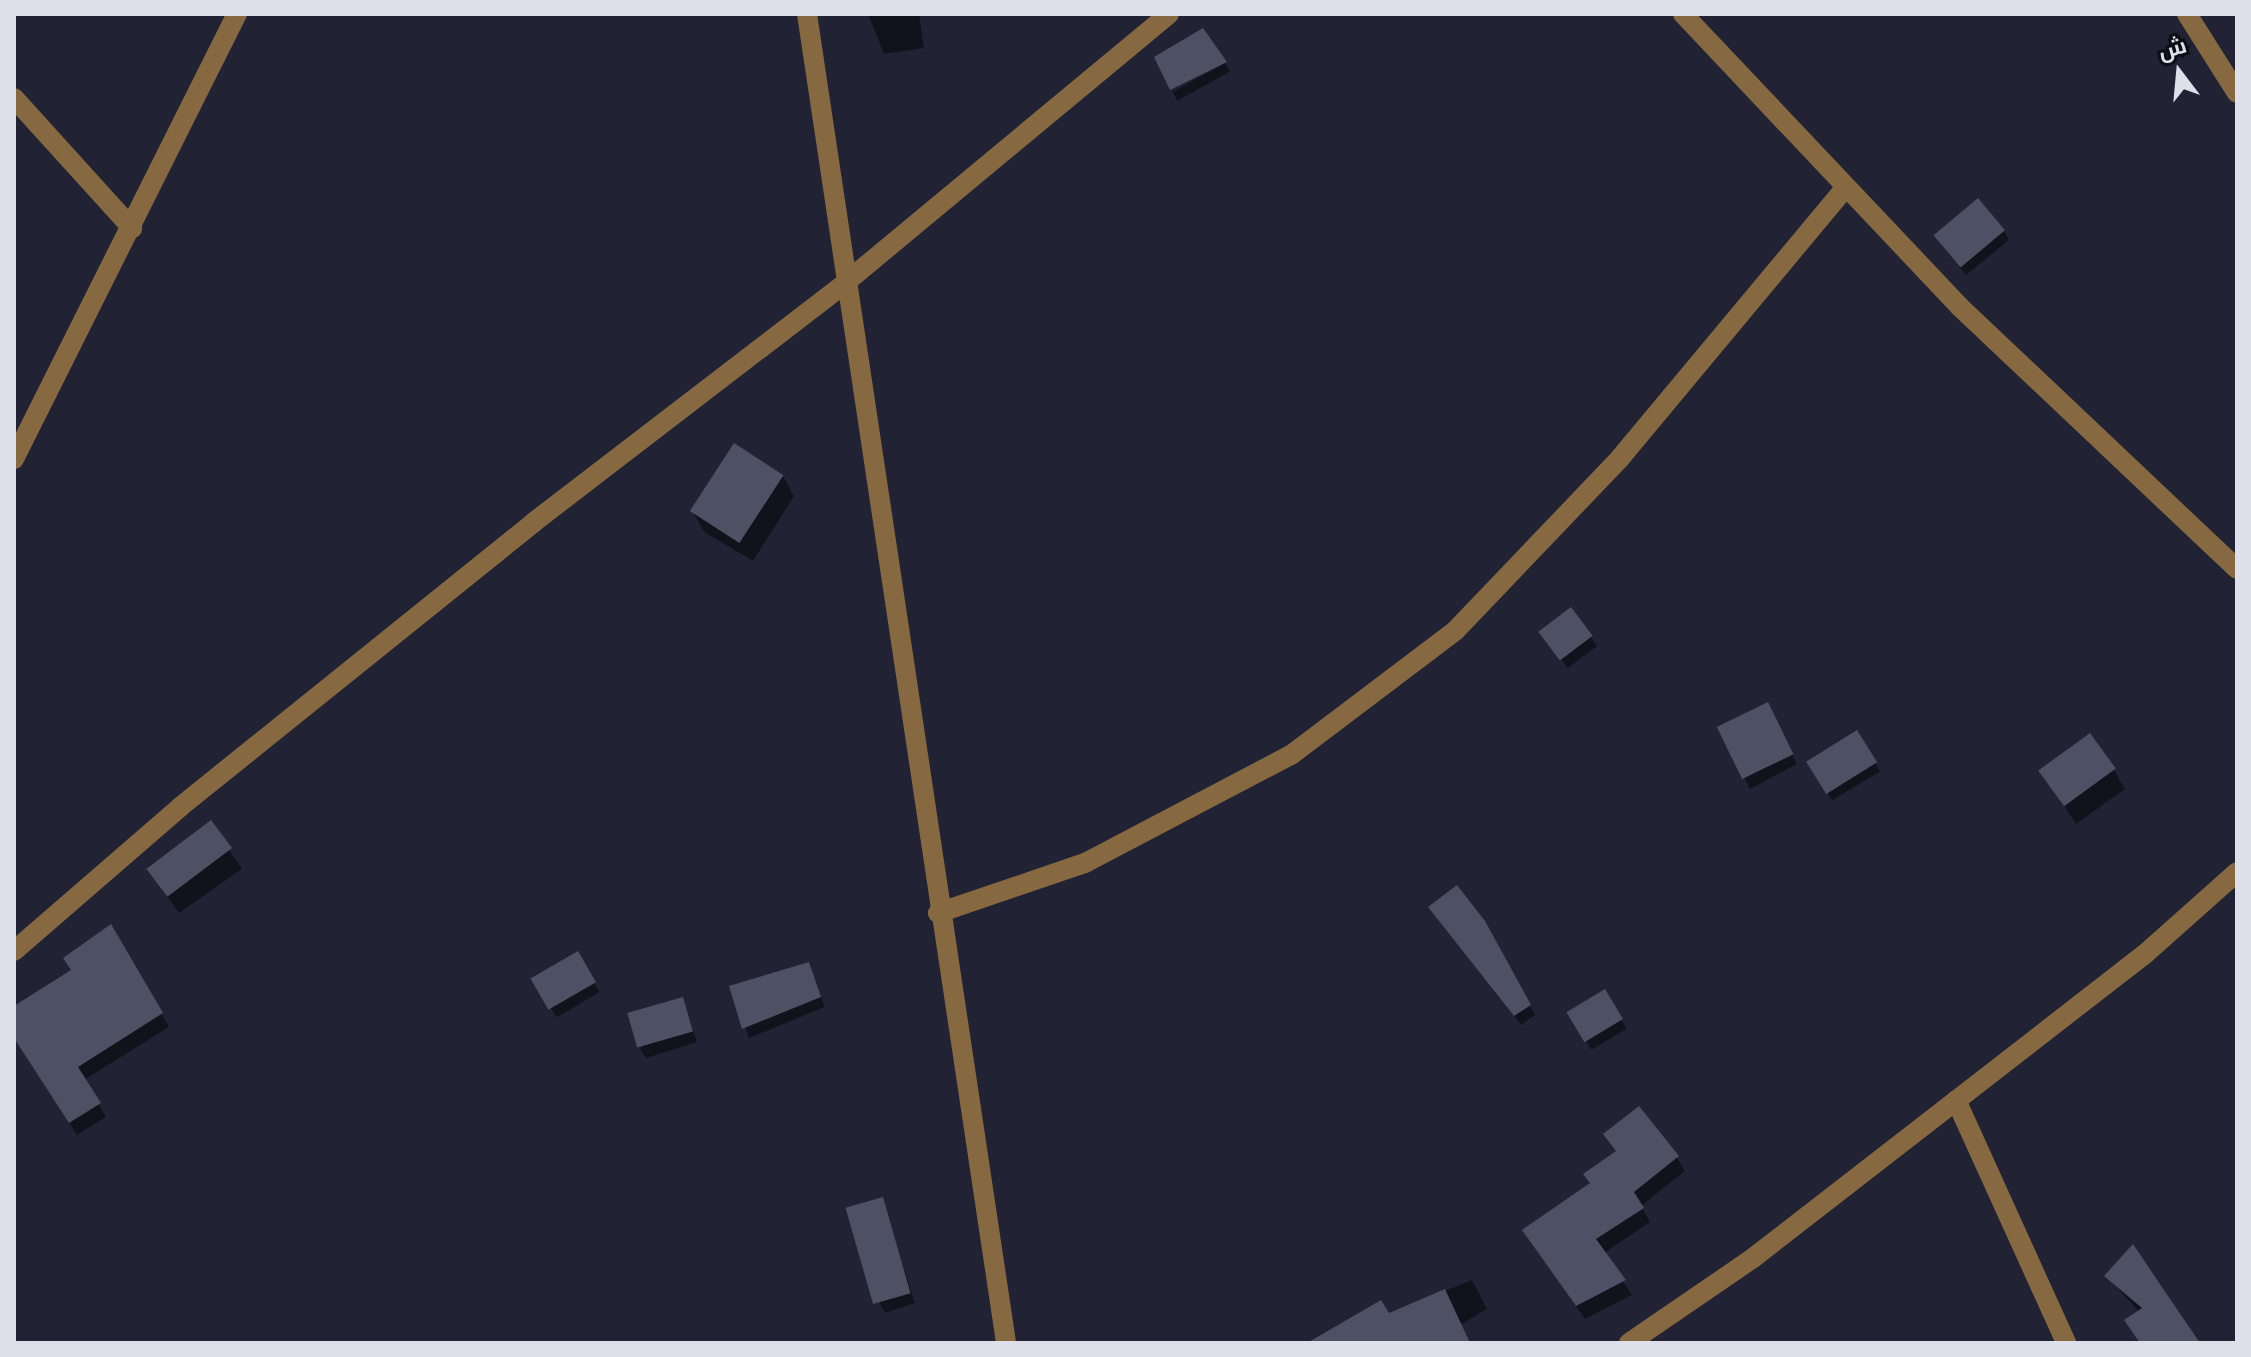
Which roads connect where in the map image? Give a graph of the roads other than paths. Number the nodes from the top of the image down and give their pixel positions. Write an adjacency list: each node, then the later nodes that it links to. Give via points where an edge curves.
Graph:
1 (237, 14): 9 (street)
2 (807, 14): 10 (street)
3 (1169, 14): 10 (street)
4 (1683, 14): 8 (street)
5 (2187, 14): 6 (street)
6 (2237, 93)
7 (14, 98): 9 (street)
8 (1846, 187): 12 (street, via 1960,307); 14 (street, via 1621,457 1455,631 1291,755 1085,863)
9 (132, 228): 11 (street)
10 (845, 283): 14 (street); 15 (street, via 412,620 180,807)
11 (14, 459)
12 (2237, 569)
13 (2237, 872): 16 (street, via 2145,954)
14 (938, 913): 17 (street)
15 (14, 951)
16 (1956, 1100): 18 (street, via 1753,1258); 19 (street)
17 (1006, 1343)
18 (1629, 1343)
19 (2066, 1343)

